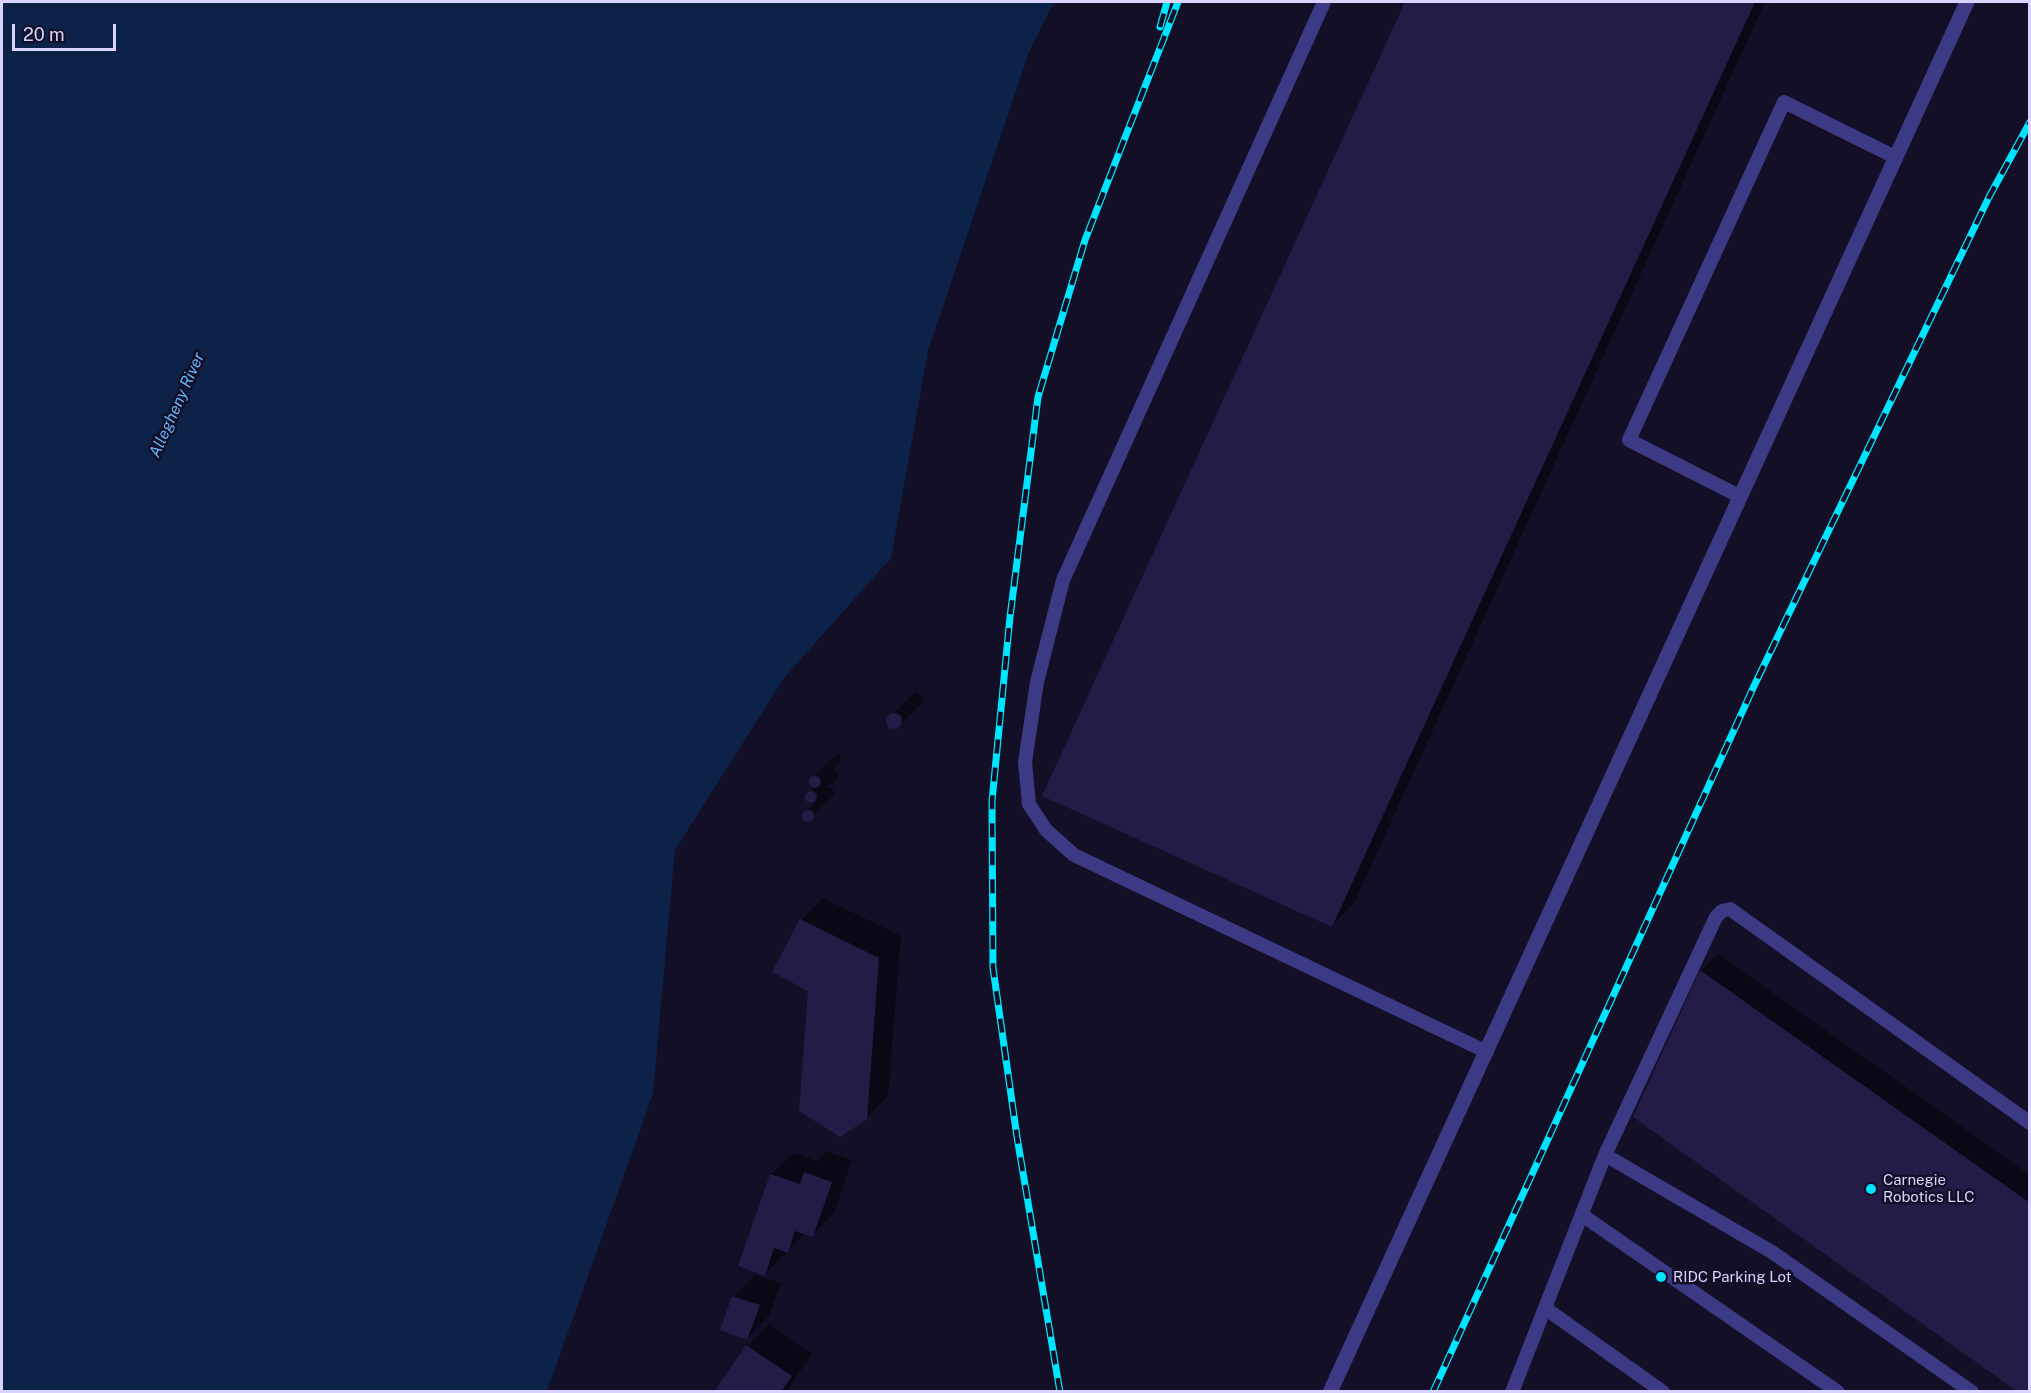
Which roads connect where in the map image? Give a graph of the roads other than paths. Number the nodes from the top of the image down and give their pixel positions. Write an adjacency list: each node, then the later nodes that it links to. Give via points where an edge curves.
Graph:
1 (1324, 2): 5 (lane, via 1063,580 1037,682 1025,762 1029,804 1046,830 1074,855)
2 (1967, 2): 3 (street)
3 (1895, 157): 4 (street); 4 (lane, via 1784,102 1629,440)
4 (1739, 496): 5 (street)
5 (1487, 1052): 10 (street)
6 (2030, 1123): 7 (lane, via 1730,909 1716,917)
7 (1605, 1155): 8 (lane); 14 (lane, via 1772,1252)
8 (1582, 1215): 9 (lane); 13 (lane)
9 (1545, 1308): 11 (lane); 12 (lane)
10 (1330, 1392)
11 (1512, 1392)
12 (1664, 1392)
13 (1838, 1392)
14 (1972, 1392)

